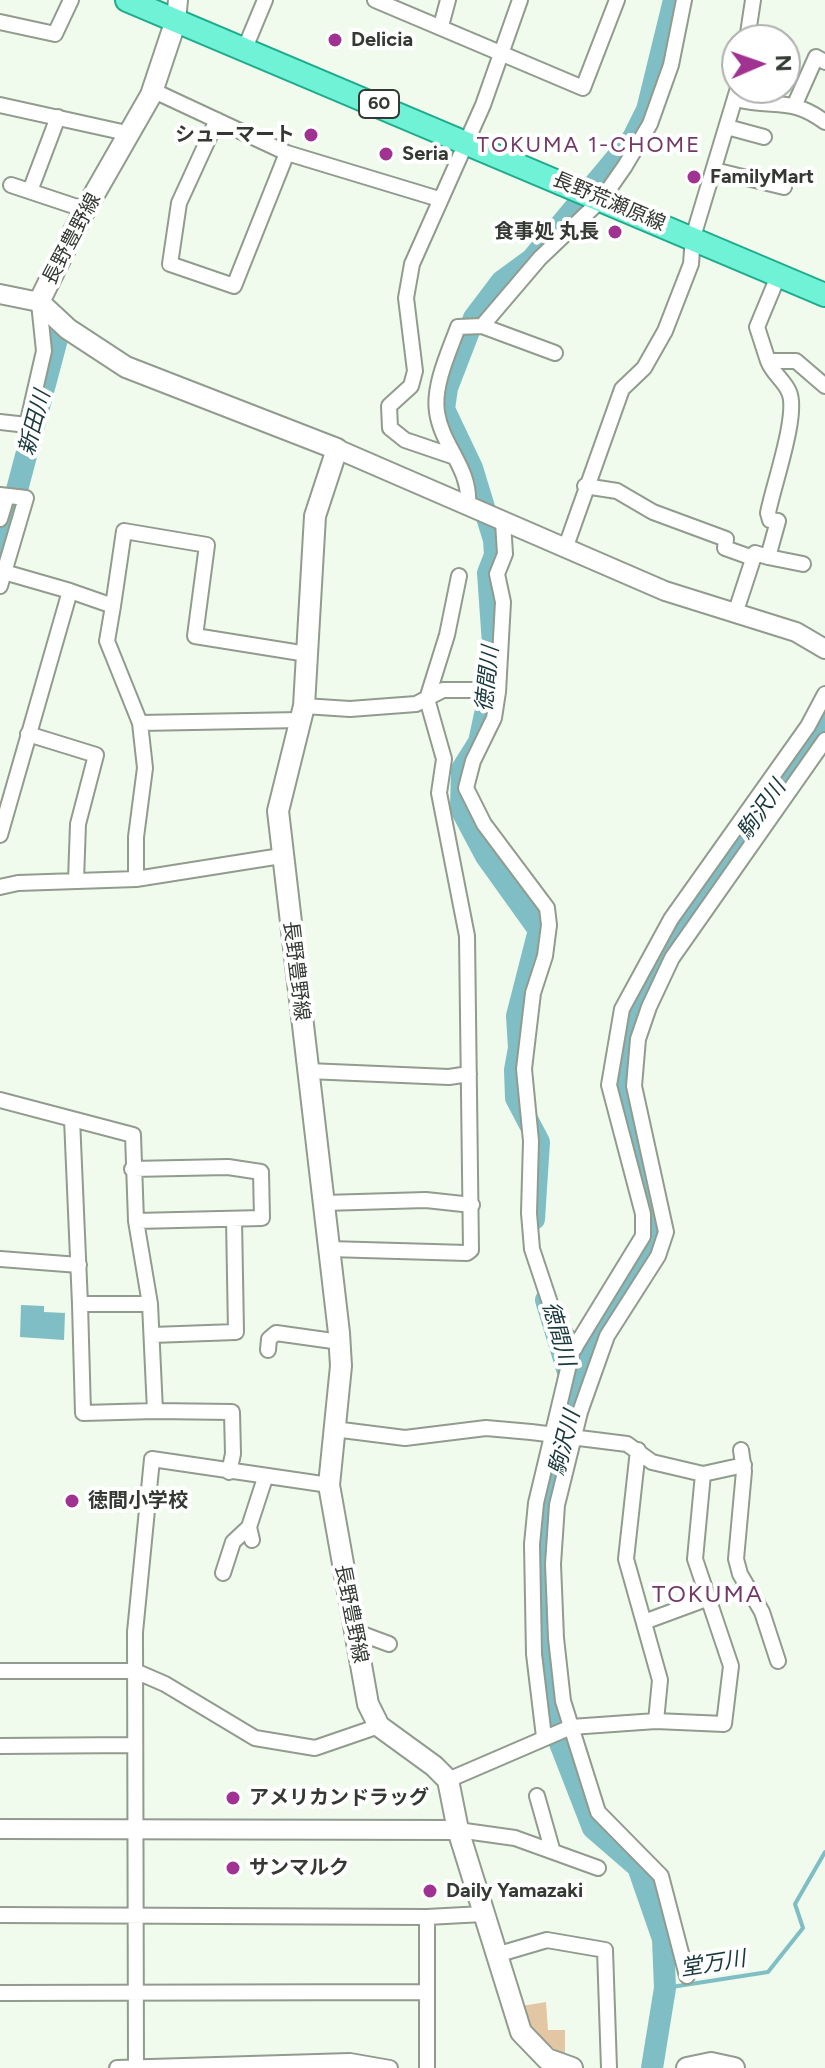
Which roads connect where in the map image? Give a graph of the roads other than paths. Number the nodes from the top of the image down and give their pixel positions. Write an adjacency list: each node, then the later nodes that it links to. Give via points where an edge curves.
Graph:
1 (71, 0): 11 (street, via 55,34)
2 (127, 0): 10 (main road, 長野荒瀬原線 / 60)
3 (265, 0): 14 (street)
4 (375, 0): 13 (street)
5 (448, 0): 13 (street)
6 (520, 0): 15 (street)
7 (617, 0): 15 (street, via 583,88)
8 (684, 0): 34 (street, via 671,65 650,124)
9 (753, 0): 12 (street)
10 (177, 10): 14 (main road, 長野荒瀬原線 / 60); 17 (main road, 長野豊野線)
11 (0, 22)
12 (749, 24)
13 (441, 26): 15 (street)
14 (245, 48): 28 (main road, 長野荒瀬原線 / 60)
15 (500, 53): 28 (street)
16 (825, 62): 18 (street, via 816,57)
17 (152, 90): 23 (street); 26 (main road, 長野豊野線)
18 (801, 91)
19 (734, 104): 25 (street)
20 (795, 104): 24 (street)
21 (0, 105): 22 (street)
22 (58, 117): 26 (street); 33 (street)
23 (217, 120): 29 (street); 29 (street, via 179,203 170,264 234,286)
24 (825, 122)
25 (727, 127): 27 (street); 30 (street)
26 (131, 134): 36 (main road, 長野豊野線)
27 (764, 137)
28 (467, 140): 34 (main road, 長野荒瀬原線 / 60); 35 (street)
29 (287, 153): 35 (street)
30 (714, 170): 32 (street); 37 (street)
31 (11, 185): 33 (street)
32 (784, 187)
33 (30, 191): 36 (street)
34 (593, 196): 37 (main road, 長野荒瀬原線 / 60); 42 (street)
35 (439, 199): 48 (street, via 412,264 406,298 415,371 411,386 389,406 390,428 405,440)
36 (86, 210): 41 (main road, 長野豊野線)
37 (693, 237): 38 (main road, 長野荒瀬原線 / 60); 49 (street, via 691,264 665,331 644,368 622,389)
38 (779, 274): 40 (main road, 長野荒瀬原線 / 60); 44 (street, via 757,327)
39 (0, 294): 41 (street)
40 (825, 295)
41 (39, 302): 46 (street, via 44,351 27,425); 47 (main road, 長野豊野線, via 68,329 126,367)
42 (481, 326): 43 (street); 48 (street, via 458,327 441,378 436,409)
43 (555, 353)
44 (768, 361): 45 (street, via 796,361); 55 (street, via 789,391 792,423 768,513 770,520 778,521)
45 (825, 386)
46 (0, 422)
47 (337, 449): 51 (street); 63 (main road, 長野豊野線, via 315,516)
48 (455, 457): 51 (street, via 469,487)
49 (585, 486): 54 (street); 55 (street, via 617,491 653,512 726,539 725,548)
50 (3, 496): 52 (street); 58 (street, via 26,498)
51 (471, 507): 53 (street)
52 (0, 519)
53 (498, 520): 54 (street); 64 (street, via 505,554 497,574 503,602)
54 (565, 549): 61 (street)
55 (761, 558): 56 (street); 61 (street)
56 (803, 564)
57 (459, 576): 66 (street)
58 (2, 579): 59 (street)
59 (70, 591): 60 (street); 69 (street)
60 (113, 606): 63 (street, via 124,531 207,545 195,636); 68 (street, via 107,641)
61 (735, 614): 62 (street, via 796,632)
62 (825, 649)
63 (307, 654): 67 (main road, 長野豊野線)
64 (491, 691): 66 (street, via 443,690); 93 (street, via 494,718 466,788 484,824 547,908 545,956 533,993 524,1069 531,1141 529,1213 532,1249 556,1321)
65 (825, 694): 93 (street, via 808,726 671,919 622,1009 609,1085 643,1214 643,1236)
66 (427, 699): 67 (street); 77 (street, via 444,759 439,793 467,936)
67 (302, 713): 68 (street); 72 (main road, 長野豊野線, via 278,811)
68 (140, 723): 73 (street, via 145,768)
69 (28, 734): 71 (street); 74 (street, via 96,755 78,824)
70 (825, 740): 97 (street, via 672,958 649,1007 638,1039 634,1086 666,1232 658,1256 607,1336)
71 (0, 835)
72 (281, 856): 73 (street); 76 (main road, 長野豊野線)
73 (136, 879): 74 (street)
74 (76, 880): 75 (street)
75 (0, 887)
76 (308, 1071): 77 (street); 81 (main road, 長野豊野線)
77 (469, 1074): 82 (street)
78 (0, 1100): 79 (street)
79 (72, 1119): 80 (street, via 133,1135); 87 (street)
80 (132, 1169): 83 (street, via 228,1167 261,1172 262,1218); 84 (street)
81 (324, 1203): 82 (street, via 426,1200); 85 (main road, 長野豊野線)
82 (472, 1205): 85 (street, via 467,1253)
83 (234, 1219): 84 (street); 90 (street, via 236,1332)
84 (136, 1221): 89 (street)
85 (329, 1249): 91 (main road, 長野豊野線)
86 (0, 1259): 87 (street)
87 (79, 1265): 88 (street)
88 (80, 1304): 89 (street); 94 (street, via 83,1413)
89 (150, 1304): 90 (street)
90 (152, 1335): 94 (street)
91 (340, 1342): 92 (street, via 276,1333); 95 (main road, 長野豊野線)
92 (268, 1350)
93 (574, 1350): 96 (street)
94 (155, 1411): 101 (street, via 232,1412)
95 (334, 1429): 96 (street, via 405,1438 486,1428); 104 (main road, 長野豊野線)
96 (552, 1435): 97 (street); 116 (street, via 532,1544 534,1654)
97 (573, 1437): 98 (street); 115 (street, via 557,1505 553,1564)
98 (638, 1450): 102 (street, via 652,1462); 107 (street, via 626,1559)
99 (741, 1450): 100 (street)
100 (744, 1465): 102 (street); 110 (street, via 736,1559)
101 (229, 1472): 103 (street); 112 (street, via 152,1459)
102 (703, 1474): 106 (street, via 695,1559)
103 (265, 1478): 104 (street); 105 (street, via 250,1533 233,1542)
104 (329, 1485): 108 (main road, 長野豊野線)
105 (223, 1573)
106 (709, 1598): 107 (street); 113 (street, via 731,1666 724,1724)
107 (644, 1622): 113 (street, via 660,1680)
108 (354, 1631): 109 (street); 114 (main road, 長野豊野線, via 368,1704)
109 (389, 1644)
110 (778, 1661)
111 (0, 1671): 112 (street)
112 (135, 1671): 114 (street, via 255,1738 315,1748); 117 (street)
113 (656, 1721): 115 (street)
114 (379, 1726): 119 (main road)
115 (568, 1728): 116 (street); 131 (street, via 598,1812 661,1876)
116 (547, 1736): 119 (street)
117 (135, 1745): 118 (street); 122 (street)
118 (0, 1746)
119 (448, 1780): 123 (main road)
120 (537, 1796): 124 (street)
121 (0, 1829): 122 (street)
122 (137, 1829): 123 (street); 126 (street)
123 (458, 1830): 124 (street); 127 (main road)
124 (552, 1849): 125 (street)
125 (598, 1868)
126 (137, 1914): 128 (street); 129 (street); 132 (street)
127 (483, 1914): 129 (street); 130 (main road)
128 (0, 1915)
129 (427, 1917): 133 (street)
130 (496, 1955): 135 (main road, via 521,2032); 141 (street, via 547,1940 605,1950)
131 (687, 1976)
132 (137, 1991): 133 (street); 134 (street); 136 (street)
133 (426, 1992): 139 (street)
134 (0, 1993)
135 (546, 2064): 140 (main road)
136 (136, 2067): 137 (street); 138 (street, via 350,2061)
137 (117, 2068)
138 (390, 2068)
139 (427, 2068)
140 (572, 2068)
141 (609, 2068)
142 (687, 2068): 143 (main road, via 711,2063)
143 (734, 2068)

